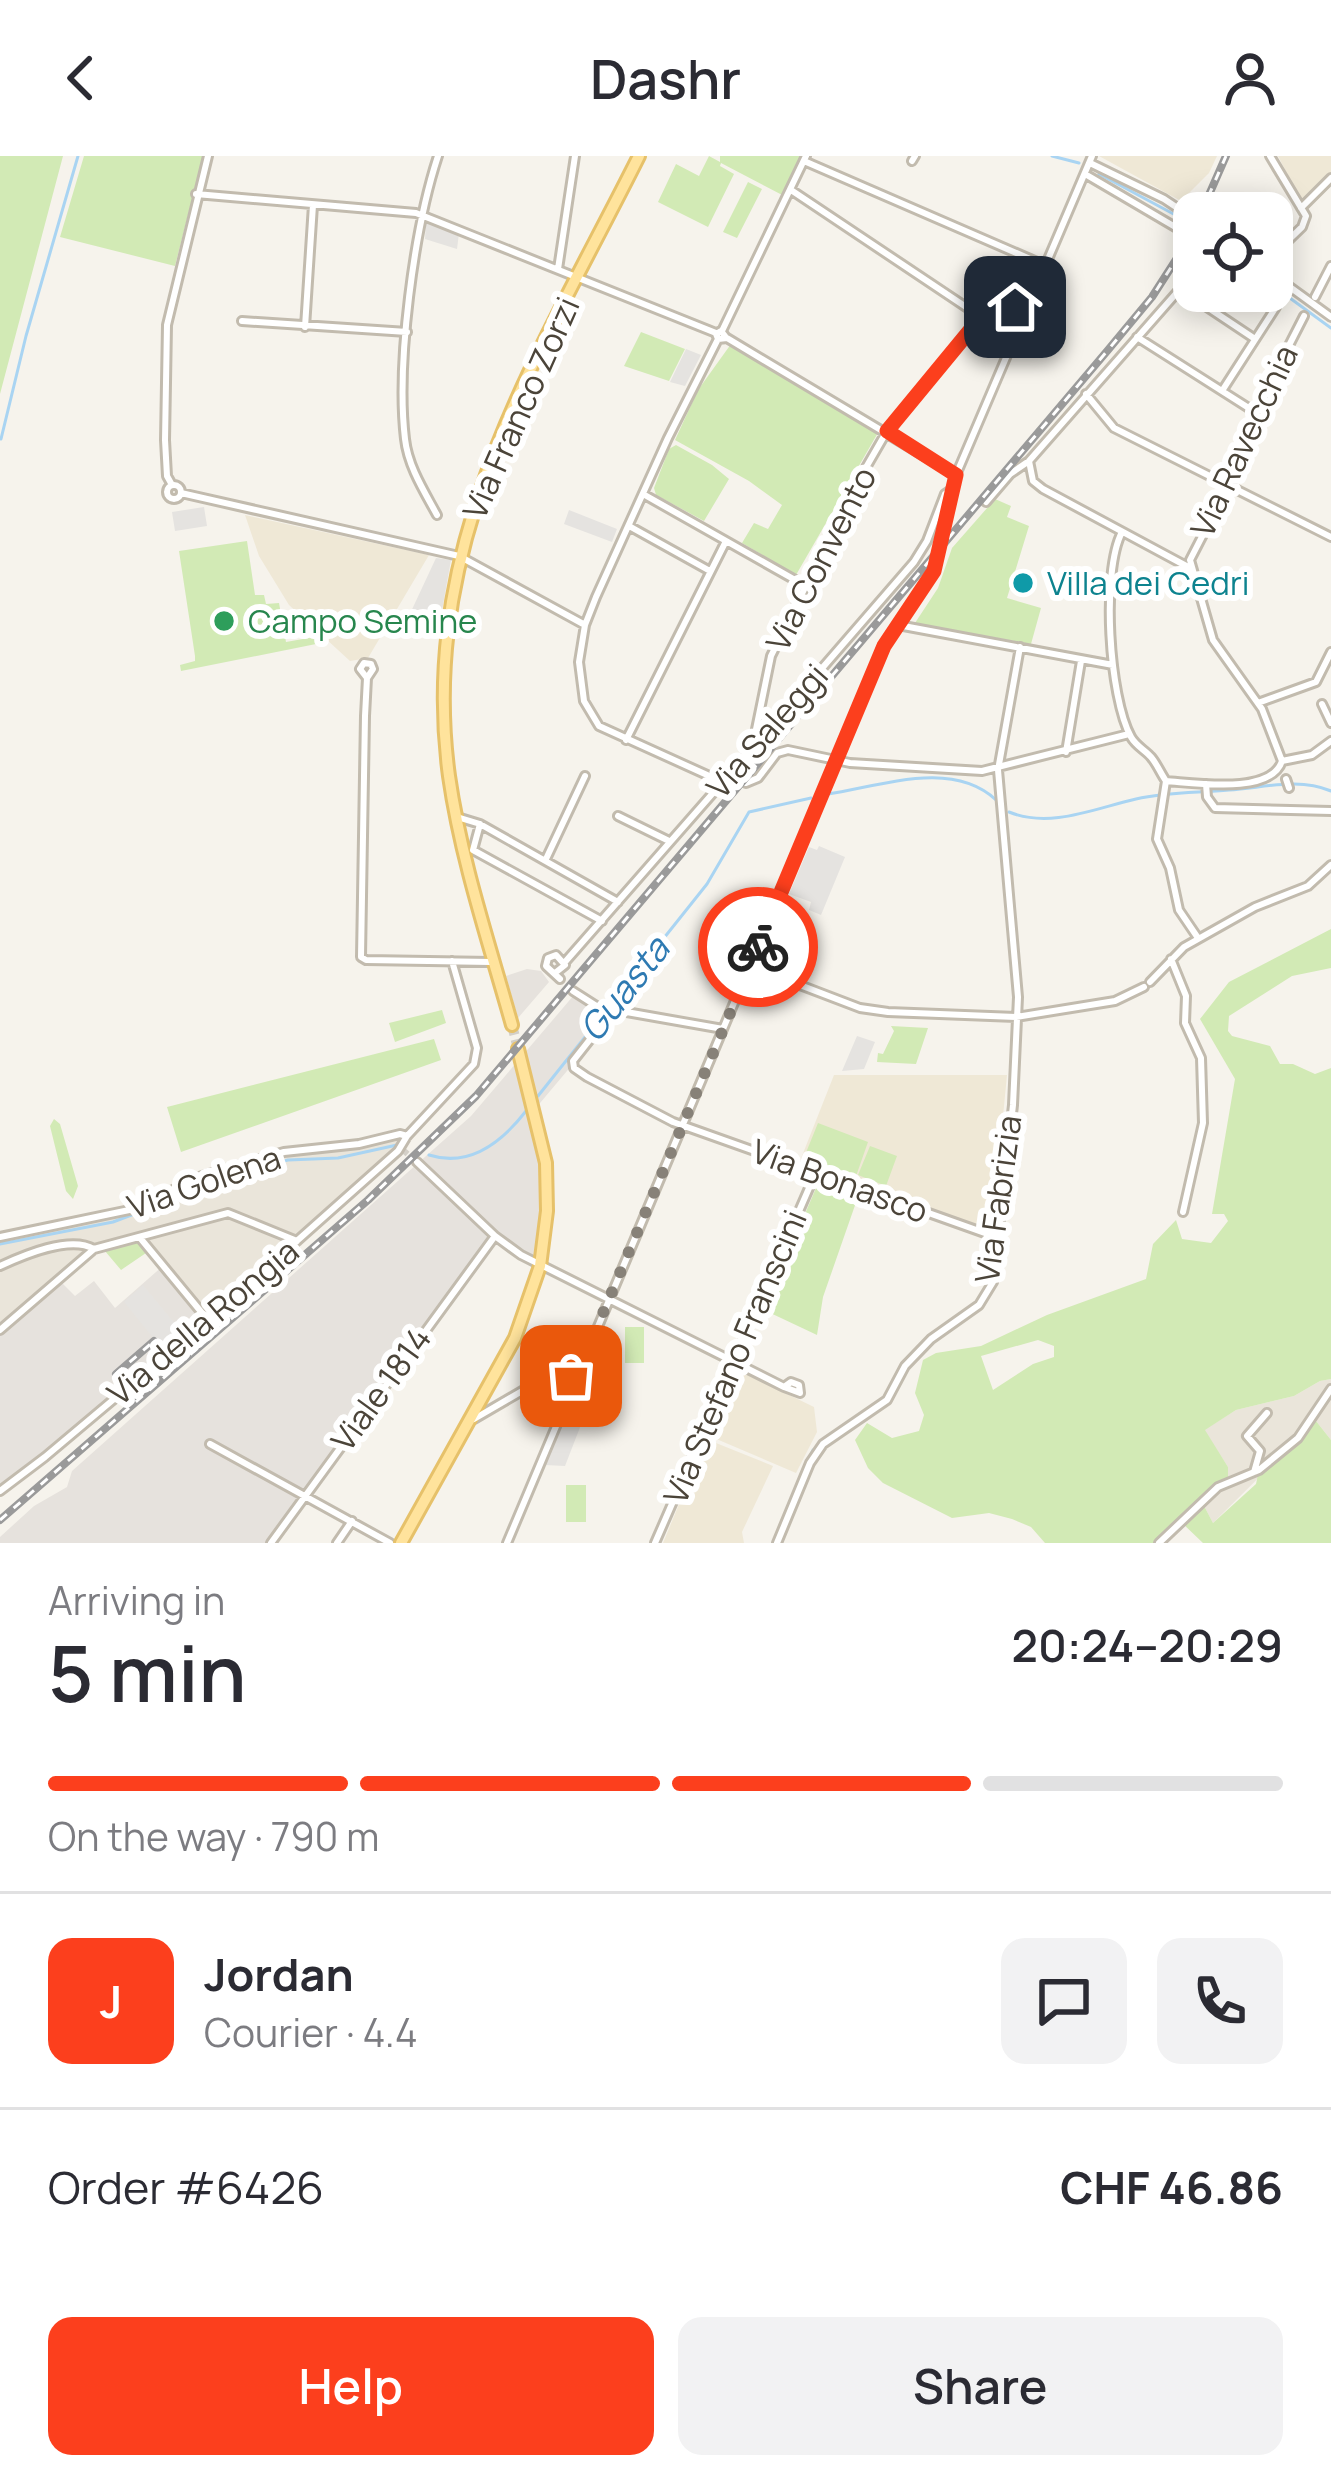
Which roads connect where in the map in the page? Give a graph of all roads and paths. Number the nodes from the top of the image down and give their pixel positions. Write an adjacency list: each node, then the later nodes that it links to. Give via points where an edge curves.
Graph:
1 (208, 156): 11 (street)
2 (438, 156): 15 (street)
3 (575, 156): 20 (street)
4 (639, 156): 21 (main road, Via Franco Zorzi)
5 (1270, 156): 14 (street)
6 (805, 158): 10 (street); 18 (street)
7 (1091, 160): 8 (street); 13 (street)
8 (1085, 174): 16 (street); 18 (street)
9 (1331, 178): 14 (street)
10 (790, 190): 29 (street); 34 (street)
11 (196, 194): 12 (street); 52 (street, via 167,326 172,485)
12 (313, 205): 15 (street); 32 (street)
13 (1173, 206)
14 (1301, 208): 17 (street, via 1303,227)
15 (422, 214): 20 (street); 33 (street)
16 (1173, 226)
17 (1293, 236)
18 (1044, 265): 42 (street)
19 (1331, 266): 24 (street)
20 (558, 269): 21 (street)
21 (579, 278): 34 (street); 52 (main road, Via Franco Zorzi, via 498,443)
22 (1293, 289): 30 (street)
23 (1173, 297): 35 (street)
24 (1315, 297)
25 (1021, 307): 29 (street)
26 (1214, 312): 36 (street)
27 (1273, 312): 36 (street)
28 (1304, 316): 39 (street, Via Ravecchia)
29 (981, 317): 40 (street, Via Convento)
30 (1331, 317)
31 (242, 321): 32 (street)
32 (305, 327): 33 (street)
33 (407, 332): 47 (street, via 405,440)
34 (720, 335): 40 (street); 45 (street)
35 (1137, 337): 37 (street); 38 (street)
36 (1255, 339): 37 (street)
37 (1222, 392): 39 (street)
38 (1086, 394): 41 (street); 43 (street, via 1114,428)
39 (1255, 412): 43 (street, Via Ravecchia)
40 (887, 431): 42 (street); 55 (street, Via Convento)
41 (1029, 461): 46 (street); 49 (street, via 1043,489)
42 (956, 475): 44 (street)
43 (1228, 486): 50 (street); 53 (street, Via Ravecchia)
44 (952, 490): 57 (street, via 934,571); 67 (street, Via Saleggi, via 914,562 766,733)
45 (643, 494): 48 (street); 51 (street)
46 (986, 502)
47 (436, 515)
48 (629, 526): 54 (street); 56 (street)
49 (1122, 532): 53 (street); 61 (street, via 1112,571)
50 (1331, 537)
51 (726, 541): 54 (street); 55 (street)
52 (459, 556): 56 (street); 81 (main road, Via Franco Zorzi, via 443,662)
53 (1190, 568): 63 (street, Via Ravecchia, via 1217,650)
54 (710, 571): 68 (street)
55 (804, 585): 67 (street, Via Convento, via 770,656)
56 (585, 625): 68 (street, via 578,662 586,710)
57 (897, 625): 58 (street); 71 (street)
58 (1020, 647): 60 (street); 73 (street, Via Fabrizia)
59 (1331, 652): 63 (street, via 1316,682)
60 (1082, 660): 61 (street); 70 (street)
61 (1113, 665): 66 (street)
62 (367, 677): 90 (street, via 360,953 366,960)
63 (1258, 703): 72 (street, Via Ravecchia)
64 (1322, 704): 65 (street)
65 (1331, 723)
66 (1130, 734): 70 (street); 78 (street)
67 (754, 736): 75 (street, Via Saleggi)
68 (626, 740): 75 (street)
69 (1331, 741): 72 (street, via 1312,755)
70 (1066, 752): 73 (street)
71 (836, 760): 73 (street); 76 (street, via 779,752); 93 (street)
72 (1282, 760): 77 (street, via 1285,779)
73 (998, 770): 96 (street, Via Fabrizia)
74 (585, 776): 84 (street)
75 (724, 784): 83 (street, Via Saleggi)
76 (746, 784)
77 (1206, 788): 78 (street); 79 (street, via 1216,808)
78 (1165, 789): 88 (street, via 1158,844 1179,910)
79 (1331, 811)
80 (618, 816): 83 (street)
81 (456, 817): 82 (street); 91 (main road, Via Franco Zorzi)
82 (479, 824): 84 (street); 87 (street, via 475,851)
83 (669, 841): 86 (street, Via Saleggi)
84 (545, 861): 86 (street)
85 (1331, 866): 88 (street, via 1308,886)
86 (618, 902): 87 (street, Via Saleggi)
87 (602, 921): 92 (street, Via Saleggi)
88 (1198, 938): 89 (street)
89 (1171, 959): 96 (street, via 1147,984 1113,1001); 104 (street, via 1201,1058 1203,1123)
90 (452, 962): 91 (street); 101 (street, via 477,1048 474,1064)
91 (495, 962): 97 (main road, Via Franco Zorzi)
92 (565, 962): 92 (street, Via Saleggi, via 558,976 548,969 548,958)
93 (750, 966): 96 (street, via 870,1010); 98 (street)
94 (573, 991): 95 (street)
95 (612, 1009): 98 (street); 100 (street, Via Bonasco, via 572,1065)
96 (1016, 1017): 107 (street, Via Fabrizia)
97 (512, 1024)
98 (724, 1029): 100 (street)
99 (518, 1049): 112 (main road, via 546,1163)
100 (683, 1125): 103 (street, Via Bonasco); 113 (street)
101 (407, 1136): 105 (street, Via Golena, via 262,1157 134,1209); 109 (street, Via della Rongia)
102 (417, 1162): 106 (street)
103 (816, 1172): 107 (street, Via Bonasco); 116 (street, Via Stefano Franscini)
104 (1183, 1212)
105 (0, 1237)
106 (495, 1237): 112 (street); 127 (street, Viale 1814)
107 (996, 1237): 135 (street, Via Fabrizia, via 993,1282 983,1300 904,1366 887,1400 823,1444)
108 (141, 1239): 109 (street, via 228,1214); 110 (street); 114 (street)
109 (297, 1241): 114 (street, Via della Rongia)
110 (94, 1249): 111 (street, via 79,1243); 115 (street)
111 (0, 1266)
112 (540, 1266): 113 (street); 123 (main road, via 515,1338)
113 (609, 1299): 116 (street); 117 (street)
114 (208, 1320): 126 (street, Via della Rongia)
115 (0, 1330)
116 (733, 1361): 120 (street); 134 (street, Via Stefano Franscini)
117 (582, 1365): 118 (street); 119 (street)
118 (553, 1373): 119 (street, via 570,1374); 123 (street)
119 (573, 1384): 133 (street)
120 (784, 1387)
121 (1331, 1390): 125 (street, via 1306,1431)
122 (1267, 1413): 125 (street, via 1247,1436 1259,1451)
123 (466, 1424): 132 (main road)
124 (211, 1444): 127 (street)
125 (1254, 1472): 136 (street, via 1218,1486)
126 (0, 1491)
127 (305, 1494): 128 (street); 129 (street, Viale 1814)
128 (352, 1520): 130 (street); 131 (street)
129 (271, 1543)
130 (337, 1543)
131 (390, 1543)
132 (401, 1543)
133 (507, 1543)
134 (655, 1543)
135 (777, 1543)
136 (1159, 1543)

